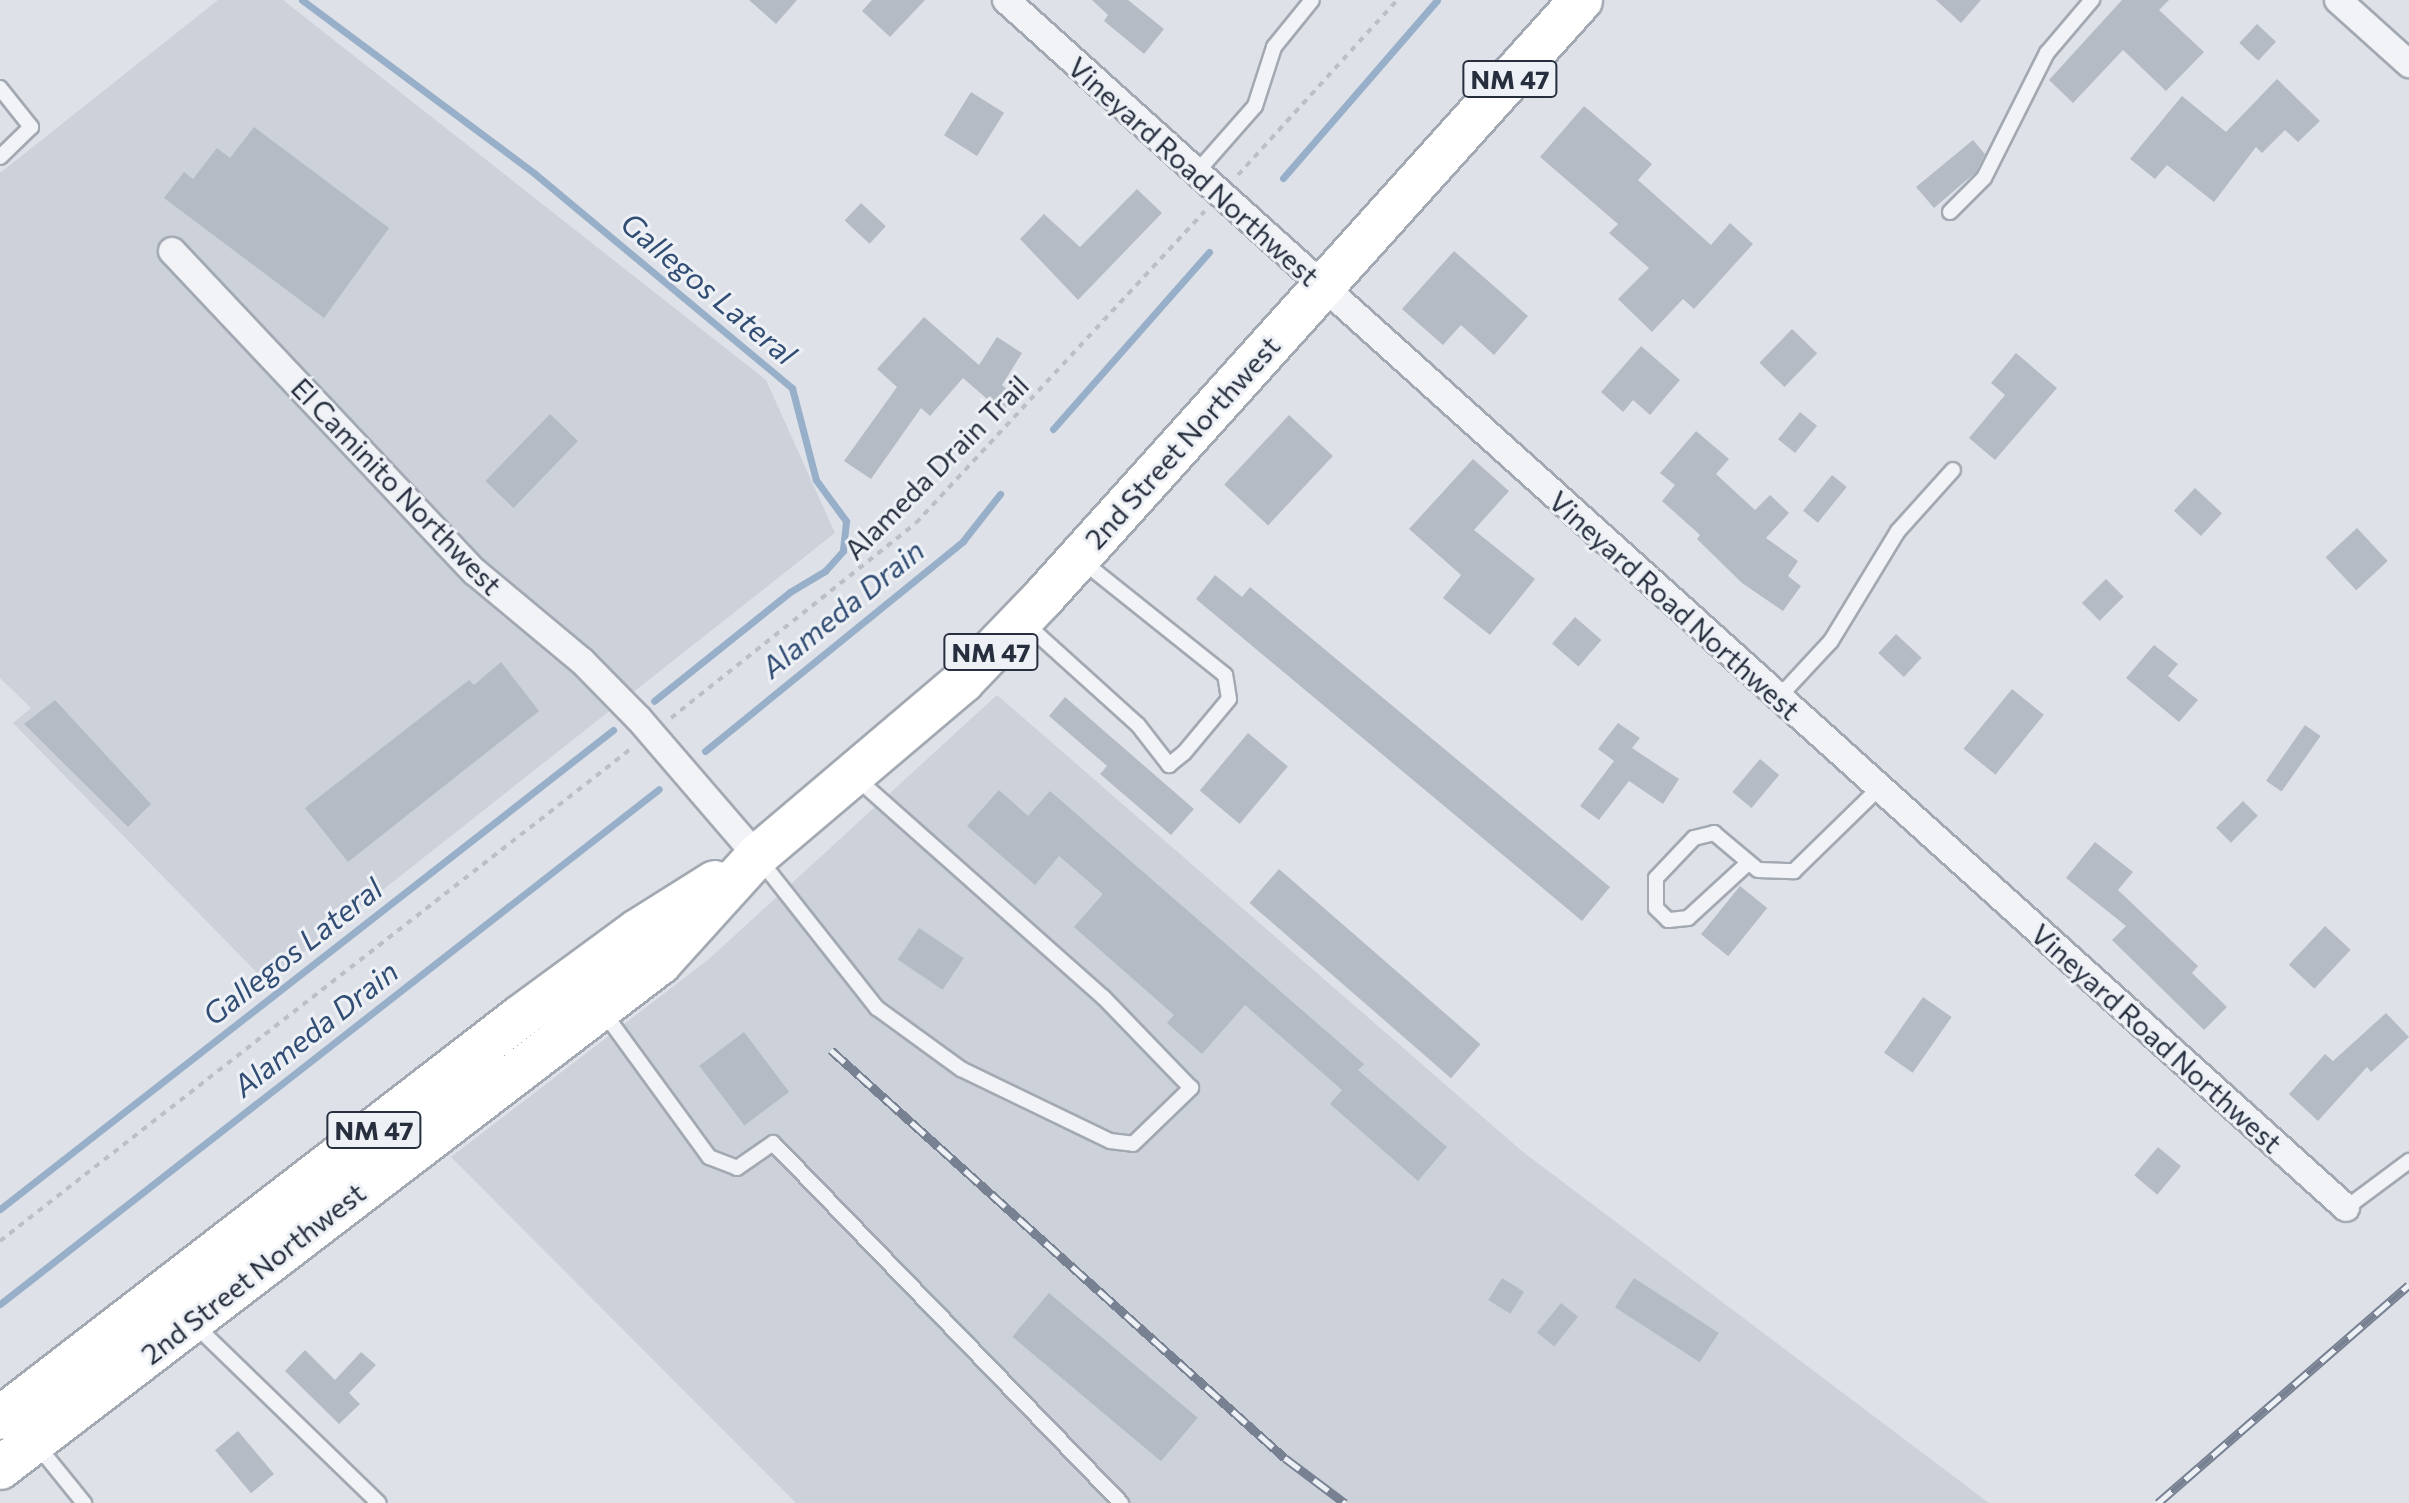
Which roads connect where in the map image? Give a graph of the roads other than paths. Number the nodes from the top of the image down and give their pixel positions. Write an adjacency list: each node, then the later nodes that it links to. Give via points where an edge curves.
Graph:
1 (1006, 0): 9 (street, Vineyard Road Northwest)
2 (1312, 0): 9 (lane, via 1274,47 1255,106)
3 (1581, 0): 12 (main road, 2nd Street Northwest / NM 47)
4 (2092, 0): 10 (lane, via 2047,53 1984,178)
5 (2338, 0): 6 (street)
6 (2409, 64)
7 (0, 88): 8 (lane, via 31,127)
8 (0, 157)
9 (1196, 173): 12 (street, Vineyard Road Northwest)
10 (1950, 212)
11 (172, 251): 19 (street, El Caminito Northwest, via 475,572 582,661 639,719)
12 (1320, 286): 14 (main road, 2nd Street Northwest / NM 47); 16 (street, Vineyard Road Northwest)
13 (1953, 470): 16 (lane, via 1898,531 1831,641)
14 (1079, 558): 15 (main road, 2nd Street Northwest / NM 47); 15 (lane, via 1225,675 1229,699 1184,753 1169,765)
15 (1021, 621): 17 (main road, 2nd Street Northwest / NM 47, via 963,681)
16 (1778, 698): 18 (street, Vineyard Road Northwest)
17 (853, 775): 19 (main road, 2nd Street Northwest / NM 47); 19 (lane, via 1103,997 1191,1088 1133,1144 1110,1141 961,1069 877,1008)
18 (1879, 788): 20 (lane, via 1794,871 1758,870); 23 (street, Vineyard Road Northwest)
19 (757, 856): 21 (main road, 2nd Street Northwest / NM 47, via 637,931)
20 (1748, 863): 20 (lane, via 1714,833 1694,838 1656,878 1656,908 1668,920 1688,918)
21 (586, 993): 24 (main road, 2nd Street Northwest / NM 47); 25 (main road, 2nd Street Northwest / NM 47); 30 (lane, via 709,1157 737,1168 773,1143)
22 (2409, 1161): 23 (lane)
23 (2346, 1208)
24 (191, 1321): 26 (main road, 2nd Street Northwest / NM 47); 29 (lane)
25 (0, 1418)
26 (34, 1441): 27 (main road, 2nd Street Northwest / NM 47); 28 (lane)
27 (0, 1468)
28 (84, 1503)
29 (379, 1503)
30 (1121, 1503)

